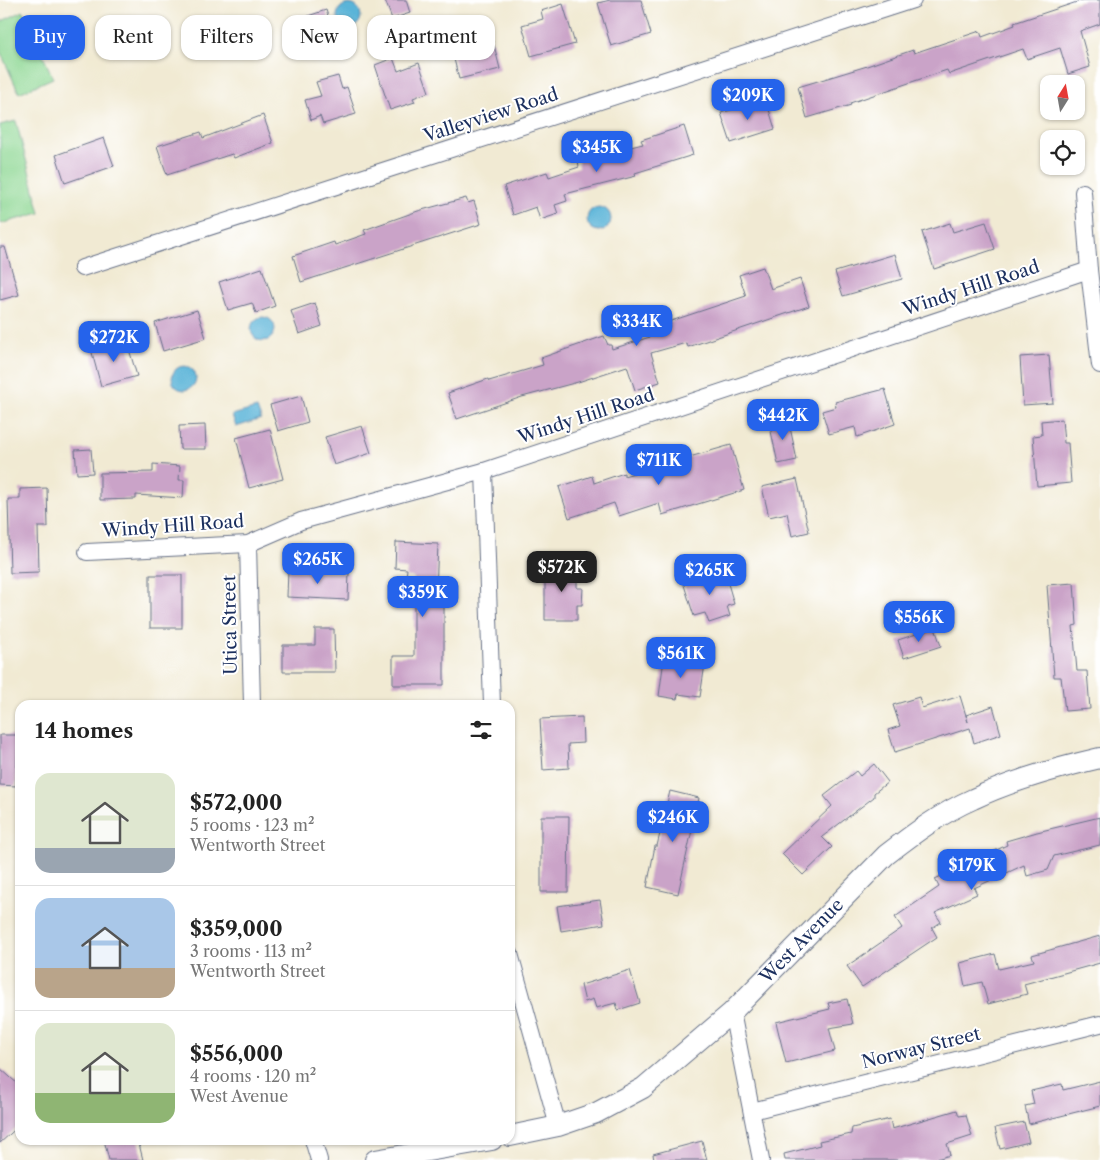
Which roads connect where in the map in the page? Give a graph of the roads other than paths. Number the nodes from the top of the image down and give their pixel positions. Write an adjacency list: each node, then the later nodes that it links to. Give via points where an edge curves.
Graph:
1 (913, 0): 3 (street, Valleyview Road)
2 (1083, 192): 4 (street)
3 (82, 268)
4 (1089, 270): 5 (street); 6 (street, Windy Hill Road)
5 (1100, 365)
6 (484, 471): 7 (street, Windy Hill Road, via 301,521); 10 (street)
7 (248, 544): 8 (street, Windy Hill Road); 9 (street, Utica Street)
8 (87, 552)
9 (252, 700)
10 (492, 700)
11 (1100, 758): 13 (street, West Avenue, via 1033,776 973,799 904,840)
12 (515, 972): 16 (street)
13 (732, 1012): 15 (street); 16 (street, West Avenue, via 643,1088 596,1113)
14 (1100, 1024): 15 (street, Norway Street)
15 (752, 1111): 22 (street)
16 (558, 1126): 17 (street, West Avenue)
17 (515, 1135)
18 (314, 1145): 20 (street)
19 (463, 1145): 21 (street)
20 (318, 1160)
21 (375, 1160)
22 (761, 1160)

